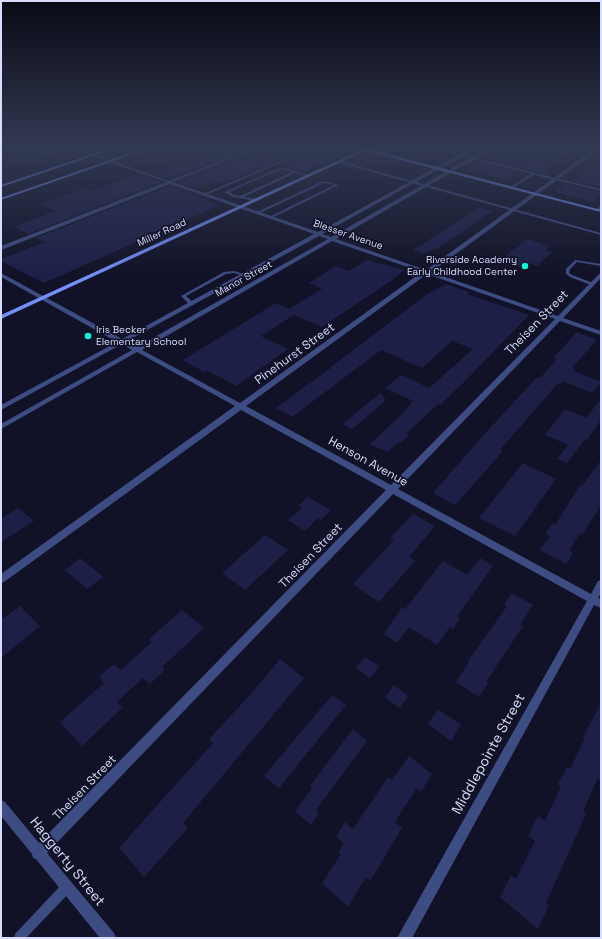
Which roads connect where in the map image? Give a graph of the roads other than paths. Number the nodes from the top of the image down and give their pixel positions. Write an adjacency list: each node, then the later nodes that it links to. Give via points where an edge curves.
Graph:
1 (28, 190): 19 (street)
2 (150, 190): 30 (street)
3 (193, 190): 16 (street, Blesser Avenue)
4 (215, 190): 15 (lane); 16 (lane)
5 (231, 190): 15 (lane)
6 (257, 190): 18 (lane)
7 (278, 190): 20 (street, Miller Road)
8 (307, 190): 25 (lane)
9 (327, 190): 26 (lane)
10 (399, 190): 27 (street, Manor Street)
11 (419, 190): 29 (street, Manor Street)
12 (440, 190): 23 (lane)
13 (518, 190): 17 (street)
14 (542, 190): 17 (street, Pinehurst Street)
15 (226, 192): 18 (lane)
16 (205, 194): 21 (street, Blesser Avenue)
17 (536, 195): 23 (street, Pinehurst Street); 24 (street)
18 (241, 197): 20 (lane)
19 (1, 199)
20 (256, 200): 21 (street, Miller Road)
21 (241, 207): 25 (street, Blesser Avenue); 37 (street, Miller Road)
22 (601, 207): 24 (lane)
23 (514, 210): 28 (lane); 32 (street, Pinehurst Street)
24 (599, 211)
25 (257, 213): 26 (street, Blesser Avenue)
26 (271, 217): 27 (street, Blesser Avenue)
27 (319, 234): 29 (street, Blesser Avenue); 34 (street, Manor Street)
28 (601, 234)
29 (332, 239): 32 (street, Blesser Avenue); 43 (street, Manor Street)
30 (1, 248)
31 (601, 265): 36 (lane, via 576,261 568,269 567,273 571,276)
32 (428, 272): 40 (street, Blesser Avenue); 44 (street, Pinehurst Street)
33 (1, 274): 37 (street)
34 (244, 275): 38 (street, Manor Street); 38 (lane, via 225,273 185,295 184,298)
35 (601, 275): 36 (street, Theisen Street)
36 (592, 284): 40 (street, Theisen Street)
37 (43, 297): 39 (street, Miller Road); 42 (street, Henson Avenue)
38 (192, 304): 42 (street, Manor Street)
39 (1, 317)
40 (559, 318): 41 (street, Blesser Avenue); 47 (street, Theisen Street)
41 (601, 333)
42 (123, 341): 43 (street, Henson Avenue); 45 (street, Manor Street)
43 (137, 349): 44 (street, Henson Avenue); 46 (street, Manor Street)
44 (242, 406): 47 (street, Henson Avenue); 48 (street, Pinehurst Street)
45 (1, 408)
46 (1, 427)
47 (393, 489): 50 (street, Henson Avenue); 52 (street, Theisen Street)
48 (1, 579)
49 (601, 584): 50 (street, Middlepointe Street)
50 (597, 601): 56 (street, Middlepointe Street)
51 (1, 806): 52 (street, Haggerty Street)
52 (38, 853): 53 (street, Haggerty Street)
53 (66, 887): 54 (lane); 55 (street, Haggerty Street)
54 (19, 938)
55 (109, 938)
56 (404, 938)

